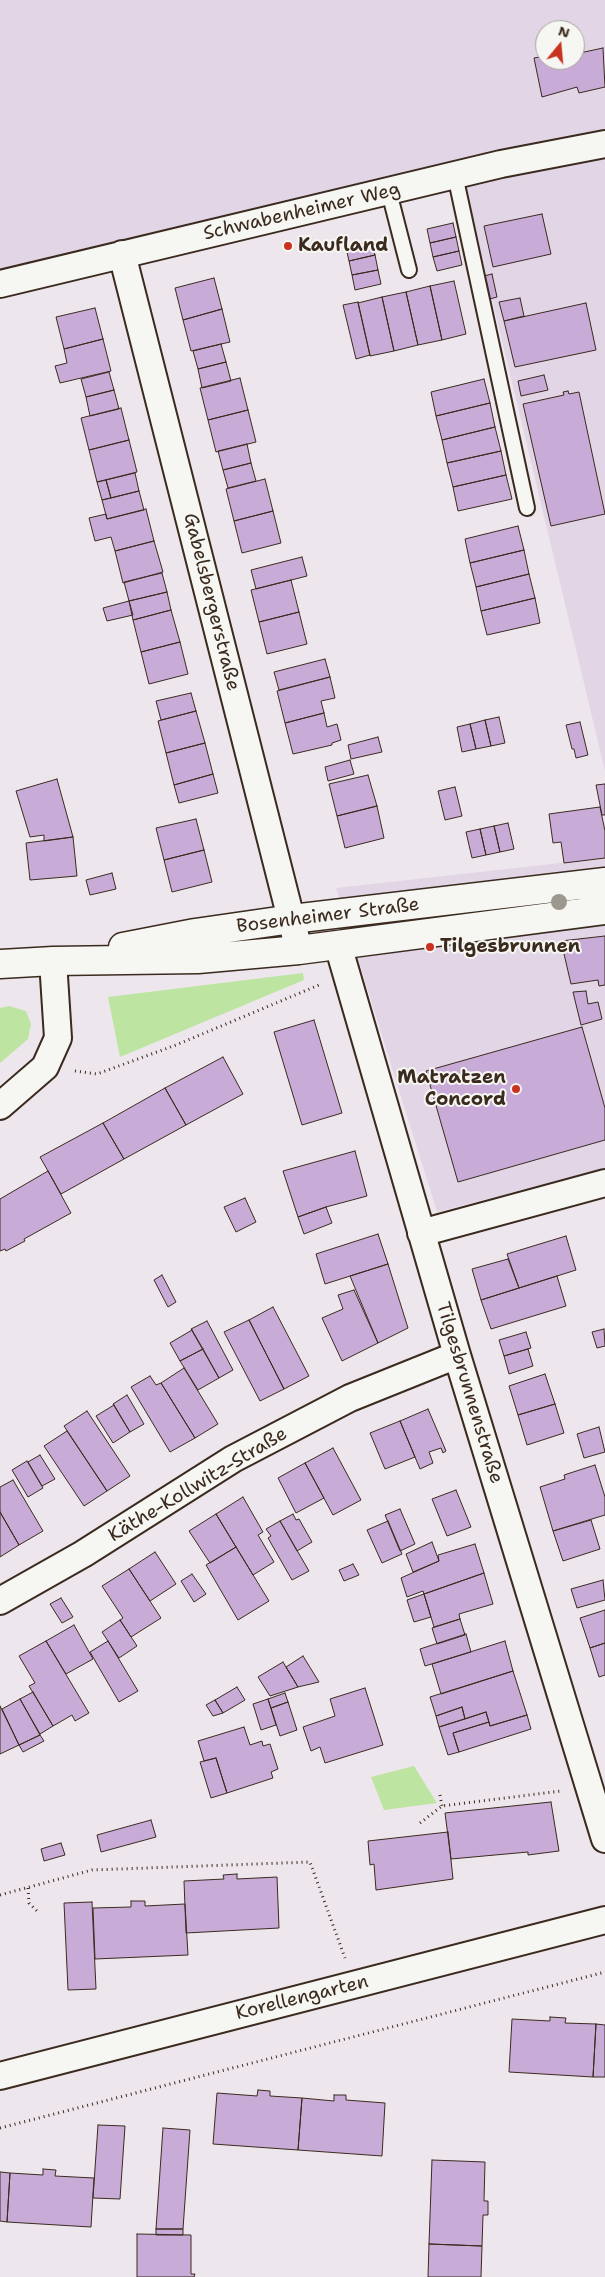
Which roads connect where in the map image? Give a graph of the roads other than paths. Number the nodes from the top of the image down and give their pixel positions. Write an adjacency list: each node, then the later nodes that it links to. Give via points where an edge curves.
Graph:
1 (605, 144): 2 (street, Schwabenheimer Weg)
2 (455, 175): 3 (street, Schwabenheimer Weg); 7 (lane)
3 (389, 192): 4 (street, Schwabenheimer Weg); 5 (lane)
4 (122, 254): 6 (street, Schwabenheimer Weg); 10 (street, Gabelsbergerstraße)
5 (409, 270)
6 (0, 284)
7 (527, 508)
8 (605, 882): 10 (street, Bosenheimer Straße)
9 (605, 910): 11 (street, Bosenheimer Straße)
10 (292, 920): 12 (street, Gabelsbergerstraße); 13 (street, Bosenheimer Straße, via 195,933)
11 (338, 945): 12 (street, Bosenheimer Straße); 17 (street, Tilgesbrunnenstraße)
12 (299, 950): 13 (street, Bosenheimer Straße, via 198,958)
13 (52, 961): 14 (street, Bosenheimer Straße); 15 (street, via 58,1038 45,1067)
14 (0, 964)
15 (0, 1106)
16 (605, 1182): 17 (street)
17 (421, 1233): 18 (street, Tilgesbrunnenstraße)
18 (456, 1355): 19 (street, Käthe-Kollwitz-Straße, via 350,1398 233,1459 83,1554); 20 (street, Tilgesbrunnenstraße)
19 (0, 1601)
20 (605, 1838)
21 (605, 1920): 22 (street, Korellengarten)
22 (0, 2076)

